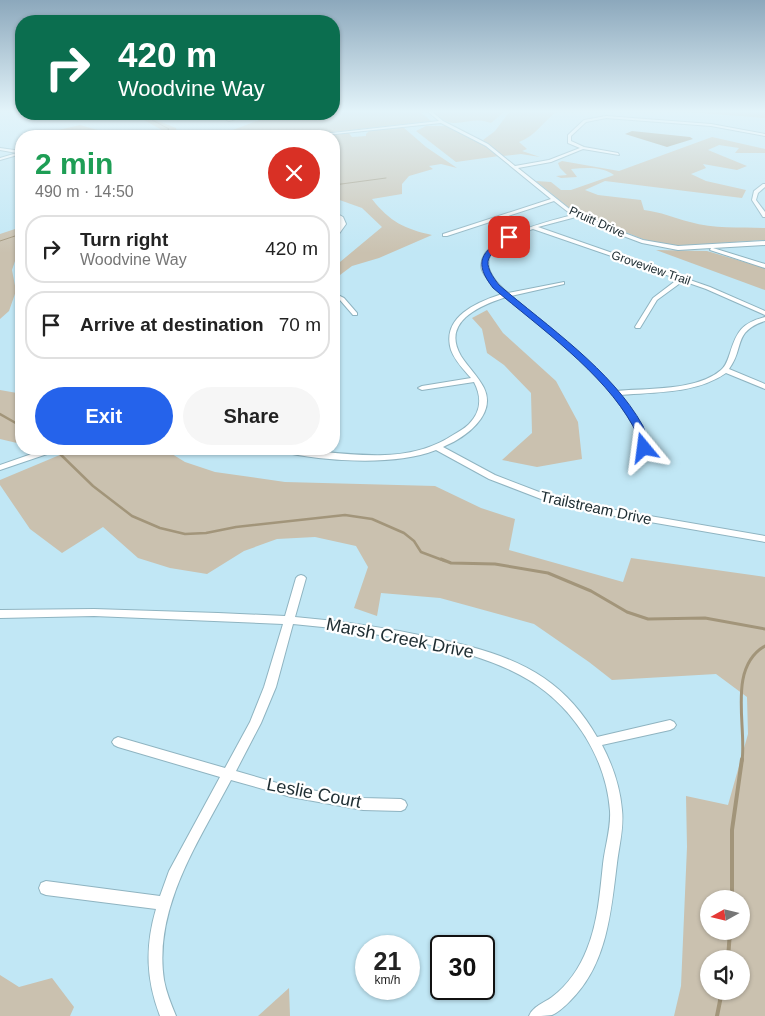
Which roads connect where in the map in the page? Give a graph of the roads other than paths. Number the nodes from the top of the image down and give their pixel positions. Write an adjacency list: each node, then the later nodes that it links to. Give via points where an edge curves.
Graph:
1 (503, 158): 3 (street, Pruitt Drive)
2 (557, 158): 3 (street)
3 (514, 167): 5 (street, Pruitt Drive)
4 (765, 185): 7 (street, via 756,192 754,200)
5 (554, 200): 6 (street, Pruitt Drive); 11 (street)
6 (576, 215): 10 (street); 13 (street, Pruitt Drive, via 646,242 678,248)
7 (765, 216)
8 (340, 217): 9 (street, via 343,224)
9 (340, 228)
10 (535, 228): 15 (street, Groveview Trail); 17 (street, via 506,239 486,256 487,275)
11 (445, 235)
12 (765, 244): 13 (street, Pruitt Drive)
13 (707, 248): 14 (street)
14 (765, 266)
15 (682, 279): 19 (street, Groveview Trail); 22 (street, via 655,298)
16 (562, 283): 17 (street)
17 (506, 295): 24 (street, via 475,307 459,320 453,330 454,348); 27 (street)
18 (340, 298): 20 (street)
19 (765, 312)
20 (355, 314)
21 (765, 319): 23 (street, via 746,327)
22 (638, 327)
23 (725, 370): 25 (street); 27 (street, via 695,384)
24 (475, 380): 26 (street); 28 (street, via 483,397 479,416 461,435)
25 (765, 387)
26 (422, 388)
27 (615, 393): 29 (street, via 639,428)
28 (436, 447): 31 (street, via 409,455 374,458); 33 (street, Trailstream Drive, via 489,478 547,499 591,510)
29 (644, 448)
30 (36, 455): 32 (street)
31 (340, 455)
32 (0, 468)
33 (765, 538)
34 (301, 578): 36 (street)
35 (0, 614): 36 (street, Marsh Creek Drive, via 107,612)
36 (288, 619): 39 (street, Marsh Creek Drive, via 399,634 497,659 527,673 554,693); 40 (street, via 270,688)
37 (670, 725): 39 (street)
38 (118, 742): 40 (street, Leslie Court)
39 (595, 742): 45 (street, Marsh Creek Drive, via 608,769 616,814 601,930 592,957 578,982 558,1002)
40 (228, 774): 41 (street, Leslie Court, via 328,799); 43 (street)
41 (401, 805)
42 (46, 888): 43 (street)
43 (163, 903): 44 (street, via 155,936 155,978)
44 (168, 1016)
45 (537, 1016)

